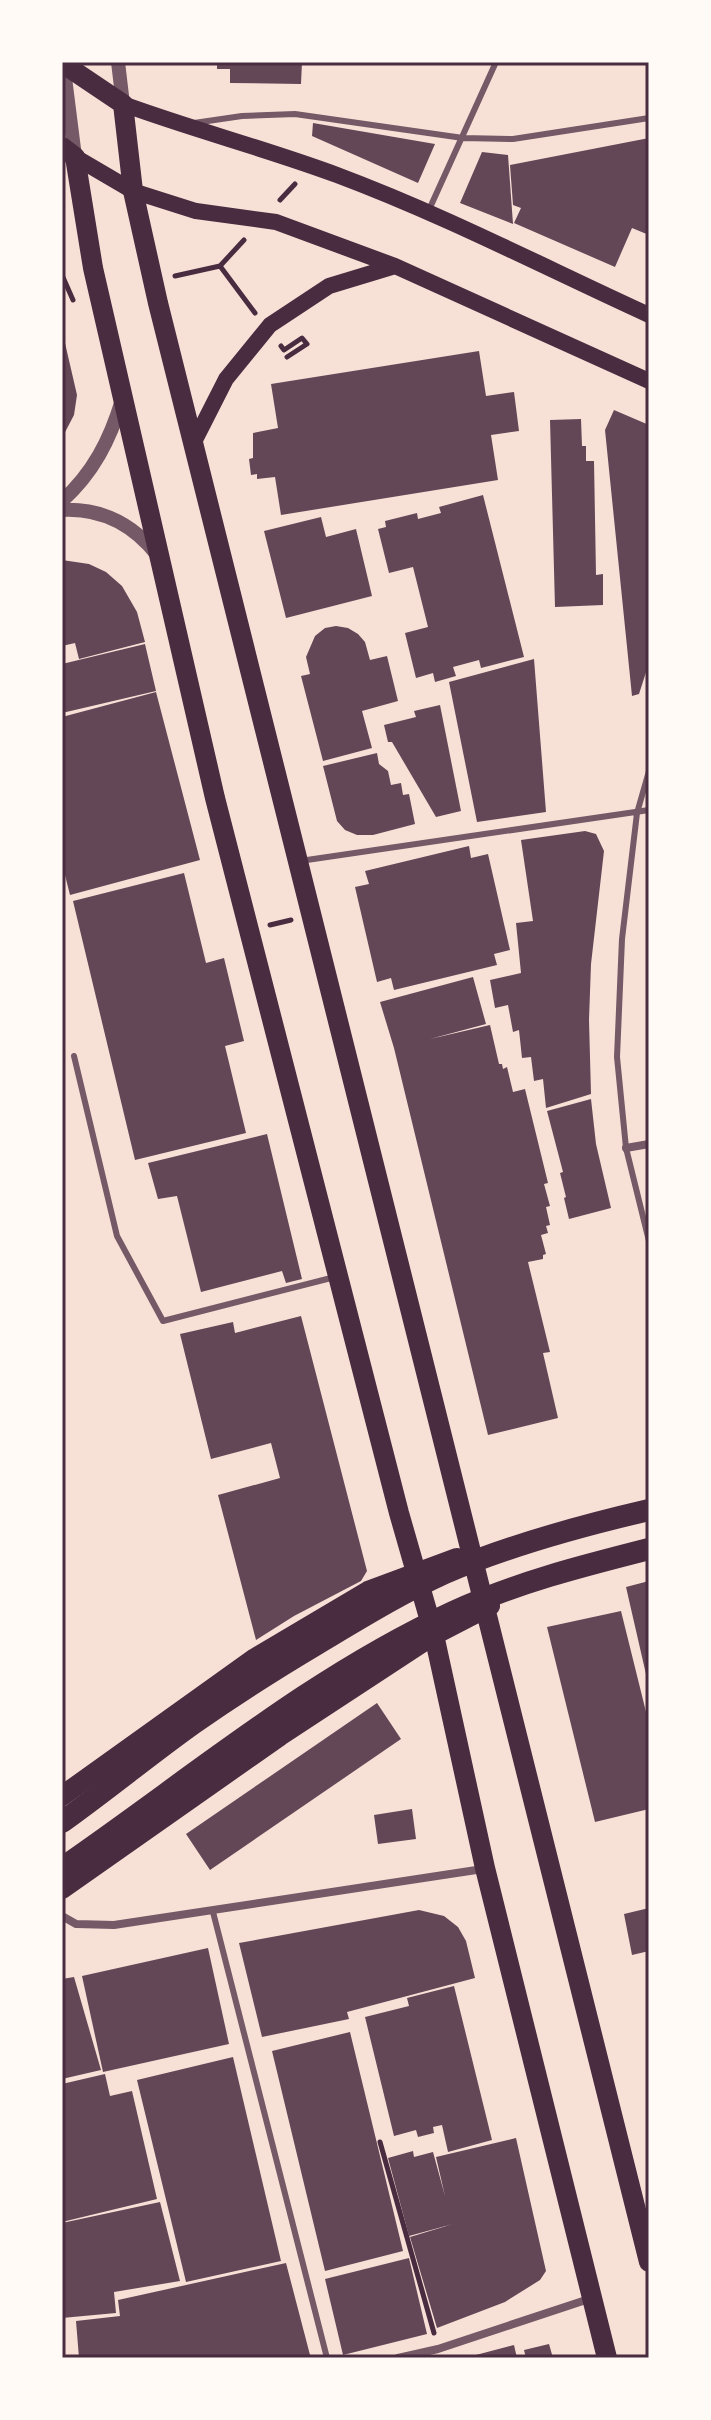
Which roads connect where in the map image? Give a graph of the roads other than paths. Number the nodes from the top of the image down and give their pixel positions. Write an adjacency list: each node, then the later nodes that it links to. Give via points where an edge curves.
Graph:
1 (118, 62): 4 (street)
2 (496, 62): 7 (lane)
3 (63, 63): 4 (main road); 8 (street)
4 (123, 104): 6 (main road); 9 (main road)
5 (649, 118): 7 (lane, via 513,139)
6 (178, 125): 7 (lane, via 295,114); 10 (main road, via 284,156)
7 (463, 138): 10 (lane)
8 (68, 152): 9 (main road); 14 (main road)
9 (133, 191): 11 (main road, via 196,211 276,222); 15 (main road)
10 (428, 213): 12 (main road)
11 (395, 266): 13 (main road); 15 (main road, via 329,286 270,325 226,379)
12 (649, 315)
13 (649, 381)
14 (123, 400): 16 (street, via 97,462); 18 (main road)
15 (193, 444): 22 (main road)
16 (62, 501)
17 (62, 510): 18 (street, via 114,518)
18 (160, 559): 27 (main road, via 215,798)
19 (649, 771): 21 (lane)
20 (649, 810): 21 (lane)
21 (637, 813): 22 (lane); 25 (lane, via 622,939 617,1057)
22 (297, 861): 31 (main road)
23 (74, 1056): 27 (lane, via 117,1236 163,1321)
24 (649, 1144): 25 (street)
25 (626, 1148): 26 (lane)
26 (649, 1241)
27 (338, 1276): 32 (main road)
28 (649, 1503): 31 (main road)
29 (649, 1510): 36 (highway, via 499,1553 398,1596 238,1693)
30 (649, 1551): 33 (main road, via 523,1590); 37 (highway, via 501,1592 412,1632 272,1718)
31 (471, 1553): 32 (main road); 33 (main road)
32 (417, 1572): 34 (main road); 35 (main road, via 368,1591 255,1658)
33 (485, 1608): 34 (main road); 42 (main road)
34 (434, 1635): 38 (main road); 39 (main road)
35 (62, 1796)
36 (62, 1822)
37 (62, 1868)
38 (485, 1868): 40 (street); 43 (main road)
39 (62, 1889)
40 (213, 1912): 41 (street, via 114,1925 76,1924); 44 (lane)
41 (62, 1916)
42 (649, 2262)
43 (592, 2298): 45 (street); 46 (main road)
44 (327, 2358)
45 (398, 2358)
46 (607, 2358)

